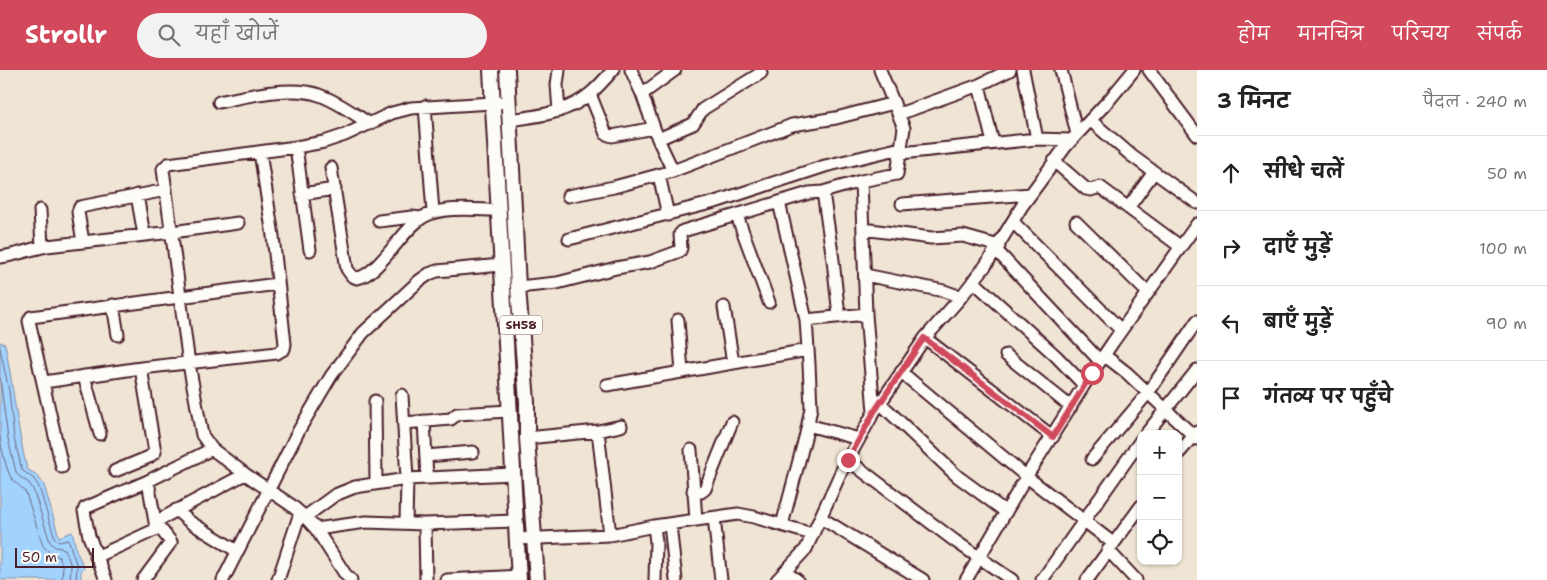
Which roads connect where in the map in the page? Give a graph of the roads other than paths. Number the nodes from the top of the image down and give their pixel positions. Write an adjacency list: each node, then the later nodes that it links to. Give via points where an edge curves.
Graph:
1 (490, 70): 20 (main road, SH58)
2 (507, 70): 19 (main road, SH58)
3 (559, 70): 23 (street)
4 (613, 70): 16 (street)
5 (631, 70): 17 (street)
6 (675, 70): 17 (street)
7 (880, 70): 21 (street)
8 (1010, 70): 14 (street)
9 (1023, 70): 32 (street)
10 (1061, 70): 30 (street)
11 (1134, 70): 26 (street)
12 (1149, 70): 29 (street)
13 (761, 73): 31 (street, via 703,109 693,124)
14 (995, 73): 15 (street)
15 (979, 85): 24 (street); 33 (street)
16 (590, 94): 23 (street); 28 (street, via 606,134 612,136)
17 (642, 94): 28 (street)
18 (218, 102): 27 (street, via 262,93 316,93)
19 (509, 102): 20 (street); 25 (main road, SH58)
20 (492, 103): 22 (street); 58 (main road, SH58)
21 (894, 103): 24 (street); 39 (street, via 792,125)
22 (425, 106): 27 (street, via 402,110); 59 (street)
23 (559, 111): 25 (street)
24 (899, 114): 35 (street, via 904,128)
25 (510, 120): 83 (main road, SH58)
26 (1090, 120): 30 (street); 41 (street)
27 (370, 124): 34 (street, via 345,136)
28 (654, 128): 31 (street)
29 (1197, 135)
30 (1074, 137): 32 (street); 37 (street)
31 (658, 139): 39 (street)
32 (1038, 139): 33 (street)
33 (993, 143): 35 (street)
34 (296, 147): 36 (street); 47 (street)
35 (901, 150): 40 (street); 43 (street, via 897,174)
36 (260, 152): 45 (street, via 166,165 163,172); 82 (street)
37 (1054, 161): 49 (street); 56 (street, via 1086,189 1100,187)
38 (331, 168): 44 (street)
39 (673, 171): 42 (street)
40 (804, 172): 48 (street); 53 (street)
41 (1154, 172): 54 (street); 56 (street)
42 (660, 175): 51 (street); 60 (street)
43 (861, 181): 46 (street); 69 (street)
44 (335, 189): 47 (street); 62 (street, via 347,269 354,277 368,273)
45 (166, 190): 50 (street); 70 (street)
46 (823, 192): 48 (street); 91 (street)
47 (302, 194): 77 (street)
48 (808, 194): 52 (street)
49 (1031, 194): 55 (street); 65 (street)
50 (138, 195): 71 (street); 73 (street, via 80,207)
51 (568, 196)
52 (779, 202): 61 (street); 93 (street)
53 (713, 203): 60 (street); 64 (street)
54 (1197, 203)
55 (902, 204)
56 (1128, 208): 75 (street)
57 (40, 210): 74 (street)
58 (498, 210): 59 (street); 79 (main road, SH58)
59 (433, 212): 62 (street)
60 (668, 215): 72 (street)
61 (737, 216): 64 (street); 87 (street)
62 (421, 218): 63 (street)
63 (379, 221)
64 (719, 221): 83 (street, via 681,232 681,248 676,254 557,283)
65 (1013, 222): 76 (street); 95 (street)
66 (1076, 222): 84 (street)
67 (238, 223): 70 (street)
68 (1197, 224): 75 (street)
69 (863, 229): 76 (street, via 931,238 963,236); 80 (street)
70 (172, 232): 71 (street); 85 (street)
71 (144, 235): 73 (street)
72 (569, 239)
73 (83, 242): 74 (street)
74 (42, 246): 78 (street, via 18,255)
75 (1181, 247): 84 (street)
76 (998, 248): 81 (street); 100 (street)
77 (310, 250)
78 (0, 257)
79 (501, 265): 117 (main road, SH58); 147 (street, via 437,271 397,300 363,333 331,376)
80 (866, 275): 86 (street); 90 (street)
81 (974, 281): 86 (street); 110 (street)
82 (277, 284): 85 (street); 102 (street, via 285,344 281,352)
83 (518, 287): 128 (main road, SH58)
84 (1148, 293): 95 (street)
85 (181, 297): 88 (street); 102 (street)
86 (961, 297): 97 (street)
87 (769, 302)
88 (113, 306): 96 (street); 108 (street, via 30,318)
89 (724, 307): 101 (street)
90 (866, 314): 91 (street); 115 (street)
91 (839, 316): 93 (street)
92 (678, 320): 105 (street)
93 (806, 320): 98 (street)
94 (1197, 321): 111 (street)
95 (1121, 330): 100 (street)
96 (118, 335)
97 (924, 338): 106 (street); 127 (street)
98 (808, 350): 101 (street); 121 (street, via 811,408)
99 (1006, 355): 114 (street)
100 (1102, 358): 110 (street); 111 (street, via 1127,373)
101 (733, 363): 105 (street)
102 (189, 364): 103 (street); 131 (street, via 200,431)
103 (141, 368): 107 (street); 139 (street, via 155,452)
104 (1197, 370): 116 (street)
105 (682, 372): 109 (street)
106 (901, 372): 115 (street); 142 (street)
107 (84, 376): 108 (street); 125 (street)
108 (44, 382): 138 (street)
109 (607, 385)
110 (1084, 385): 114 (street)
111 (1148, 393): 116 (street); 137 (street)
112 (402, 395): 120 (street)
113 (374, 401): 146 (street)
114 (1071, 406): 127 (street)
115 (877, 408): 129 (street); 151 (street, via 957,476)
116 (1165, 409): 123 (street); 126 (street)
117 (509, 411): 118 (street, via 457,414 451,419); 141 (main road, SH58)
118 (424, 421): 120 (street); 135 (street)
119 (732, 422): 148 (street, via 705,489)
120 (404, 423): 144 (street)
121 (808, 425): 129 (street); 162 (street)
122 (622, 426): 124 (street)
123 (1149, 430)
124 (598, 431): 128 (street); 166 (street)
125 (100, 434)
126 (1196, 436): 133 (street)
127 (1053, 437): 142 (street)
128 (527, 438): 168 (main road, SH58)
129 (859, 439): 136 (street)
130 (1137, 446): 156 (street)
131 (212, 449): 140 (street); 145 (street)
132 (691, 450): 148 (street)
133 (1182, 450)
134 (473, 452): 135 (street)
135 (426, 456): 143 (street)
136 (848, 460): 154 (street); 172 (street)
137 (1092, 460)
138 (62, 467)
139 (115, 471)
140 (244, 474): 147 (street); 149 (street)
141 (512, 474): 143 (street); 157 (main road, SH58)
142 (1027, 477): 151 (street); 156 (street)
143 (427, 478): 144 (street)
144 (407, 479): 146 (street); 158 (street)
145 (148, 481): 161 (street); 171 (street, via 85,508)
146 (376, 482): 152 (street, via 344,490)
147 (269, 489): 152 (street); 170 (street)
148 (694, 491): 155 (street)
149 (176, 510): 161 (street); 170 (street)
150 (1137, 511): 169 (street)
151 (1006, 512): 172 (street)
152 (302, 515): 164 (street); 178 (street)
153 (714, 518): 155 (street); 162 (street, via 746,514); 185 (street)
154 (821, 518): 165 (street); 187 (street)
155 (696, 520): 160 (street)
156 (1084, 520): 169 (street); 190 (street)
157 (516, 521): 159 (street); 167 (main road, SH58)
158 (406, 523): 159 (street); 164 (street, via 366,522)
159 (425, 524): 180 (street)
160 (670, 524): 163 (street); 184 (street)
161 (157, 525): 171 (street); 176 (street, via 171,542)
162 (782, 525): 165 (street)
163 (654, 526): 166 (street); 183 (street)
164 (316, 529): 179 (street)
165 (812, 534): 173 (street, via 806,550)
166 (610, 535): 168 (street)
167 (517, 539): 168 (street); 174 (main road, SH58)
168 (533, 539): 182 (main road, SH58)
169 (1110, 547): 191 (street); 192 (street)
170 (237, 552): 177 (street)
171 (96, 558): 175 (street)
172 (979, 558): 188 (street); 189 (street)
173 (781, 576): 186 (street)
174 (519, 578): 181 (street)
175 (106, 580)
176 (143, 580)
177 (223, 580)
178 (278, 580)
179 (351, 580)
180 (426, 580)
181 (447, 580)
182 (536, 580)
183 (655, 580)
184 (676, 580)
185 (721, 580)
186 (797, 580)
187 (923, 580)
188 (966, 580)
189 (1012, 580)
190 (1042, 580)
191 (1087, 580)
192 (1136, 580)

